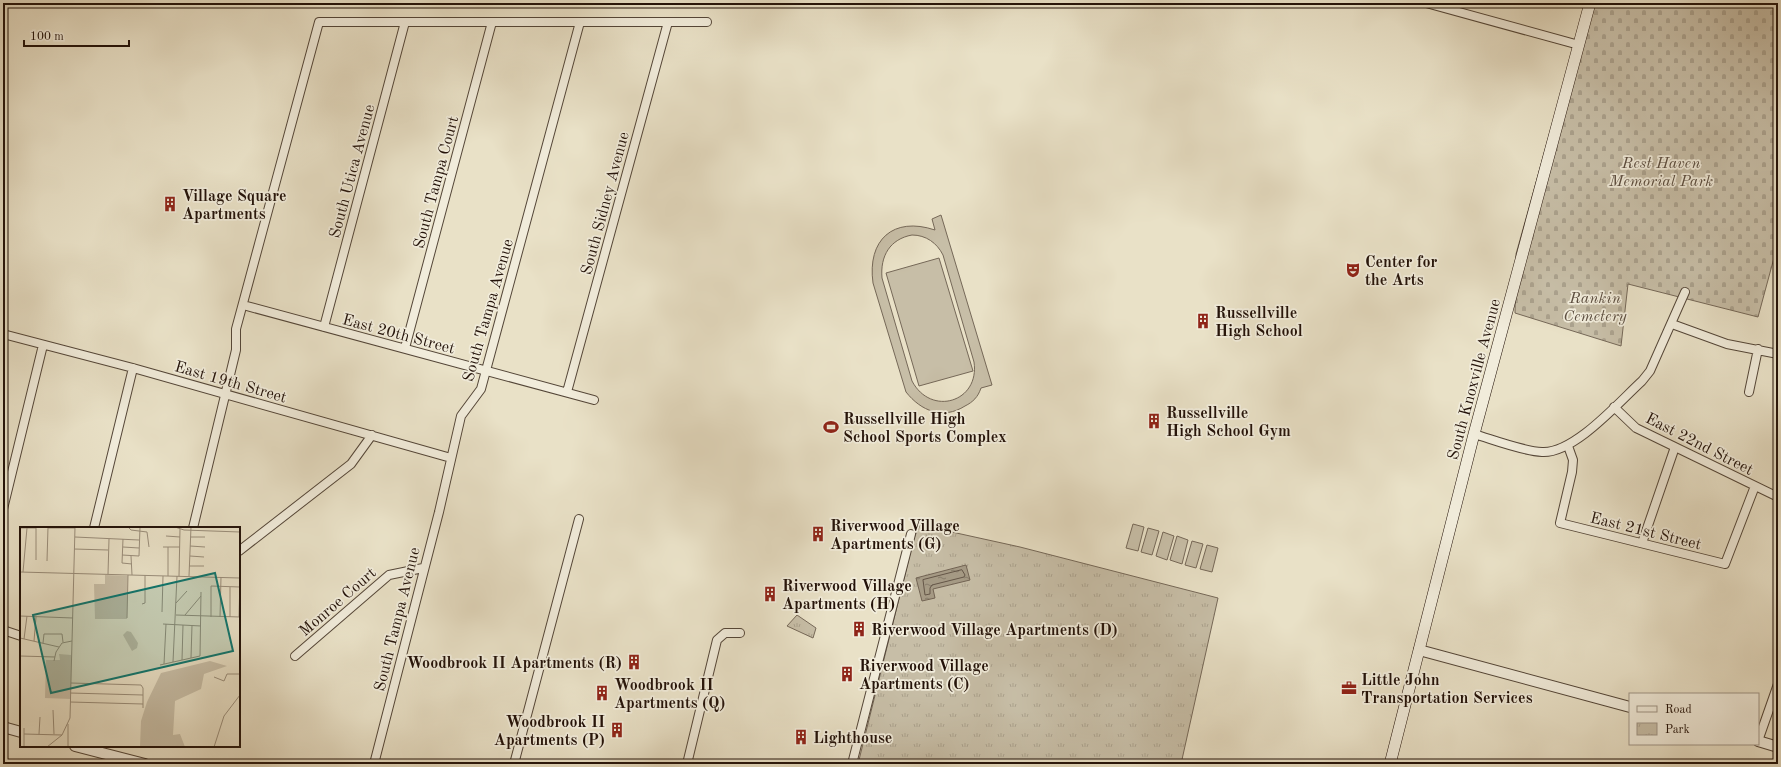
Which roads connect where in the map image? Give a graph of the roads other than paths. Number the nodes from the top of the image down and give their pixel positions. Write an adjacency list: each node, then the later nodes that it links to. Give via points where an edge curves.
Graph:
1 (1426, 3): 8 (street)
2 (1590, 3): 8 (main road, South Knoxville Avenue)
3 (405, 22): 4 (street); 10 (street, via 319,22); 12 (street, South Utica Avenue)
4 (492, 22): 5 (street); 15 (street, South Tampa Court)
5 (580, 22): 6 (street); 19 (street, South Tampa Avenue)
6 (668, 22): 7 (street); 20 (street, South Sidney Avenue)
7 (707, 22)
8 (1579, 45): 25 (main road, South Knoxville Avenue)
9 (1685, 292): 11 (street)
10 (243, 305): 12 (street, East 20th Street); 22 (street, via 236,329 236,350)
11 (1672, 324): 16 (street, via 1721,342); 24 (street, via 1650,371)
12 (324, 327): 15 (street, East 20th Street)
13 (3, 334): 14 (street, East 19th Street)
14 (43, 345): 18 (street, East 19th Street); 32 (street)
15 (404, 348): 19 (street, East 20th Street)
16 (1758, 350): 17 (street); 21 (street)
17 (1778, 354)
18 (133, 368): 22 (street, East 19th Street); 34 (street)
19 (486, 370): 20 (street, East 20th Street); 29 (street, South Tampa Avenue, via 481,389 461,416)
20 (567, 392): 23 (street, East 20th Street)
21 (1749, 392)
22 (225, 395): 26 (street, East 19th Street); 35 (street)
23 (594, 400)
24 (1614, 407): 27 (street); 28 (street, East 22nd Street, via 1636,428)
25 (1474, 434): 27 (street, via 1537,451 1557,450); 43 (main road, South Knoxville Avenue)
26 (372, 435): 29 (street, East 19th Street); 38 (street, via 351,464)
27 (1568, 446): 37 (street, East 21st Street, via 1573,460 1572,472 1560,523)
28 (1675, 447): 30 (street, East 22nd Street); 37 (street)
29 (451, 458): 39 (street, South Tampa Avenue)
30 (1755, 486): 31 (street, East 22nd Street); 37 (street, East 21st Street, via 1725,564)
31 (1778, 497)
32 (3, 508)
33 (579, 519): 55 (street)
34 (94, 527)
35 (193, 527)
36 (911, 534): 57 (street)
37 (1642, 543)
38 (240, 550)
39 (423, 568): 44 (street, Monroe Court, via 389,575); 54 (street, South Tampa Avenue)
40 (3, 630): 42 (street)
41 (740, 633): 56 (street, via 725,633 717,640)
42 (20, 636)
43 (1419, 650): 46 (street); 58 (main road, South Knoxville Avenue)
44 (295, 656)
45 (1778, 684): 49 (street)
46 (1629, 707)
47 (3, 727): 48 (street)
48 (20, 732)
49 (1759, 738)
50 (1759, 741): 52 (street)
51 (79, 747): 53 (street)
52 (1778, 747)
53 (145, 764)
54 (374, 764)
55 (514, 764)
56 (687, 764)
57 (852, 764)
58 (1390, 764)

